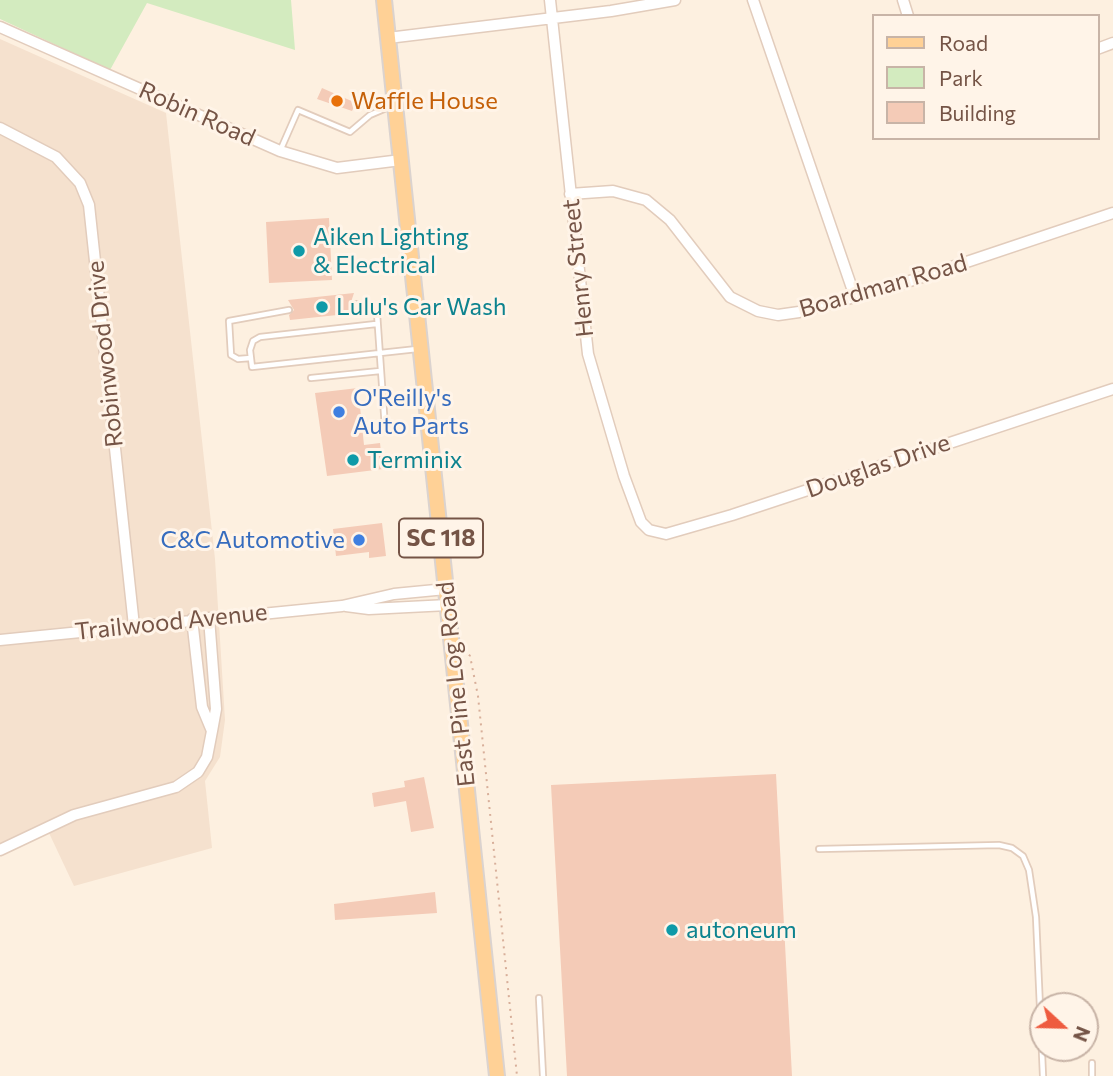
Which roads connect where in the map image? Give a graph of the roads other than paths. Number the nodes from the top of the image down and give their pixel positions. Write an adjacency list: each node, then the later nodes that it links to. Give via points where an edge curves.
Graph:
1 (384, 0): 7 (main road, East Pine Log Road / SC 118)
2 (550, 0): 5 (street, Henry Street)
3 (674, 0): 5 (street)
4 (753, 0): 14 (street)
5 (552, 18): 7 (street); 12 (street, Henry Street)
6 (0, 27): 10 (street, Robin Road)
7 (388, 38): 8 (main road, East Pine Log Road / SC 118)
8 (396, 104): 10 (lane, via 370,115 350,132 298,110); 11 (main road, East Pine Log Road / SC 118)
9 (0, 128): 31 (street, Robinwood Drive, via 57,156 79,183 89,205)
10 (280, 151): 11 (street, Robin Road, via 337,168)
11 (401, 160): 18 (main road, East Pine Log Road / SC 118)
12 (570, 194): 14 (street, Boardman Road, via 613,191 655,206 722,289 738,303 758,311 789,314); 25 (street, Henry Street, via 590,366)
13 (1113, 213): 14 (street, Boardman Road)
14 (855, 297)
15 (355, 304): 17 (lane, via 373,308)
16 (289, 310): 20 (lane, via 229,321 232,355)
17 (376, 324): 19 (lane); 20 (lane, via 260,337 253,341)
18 (421, 349): 19 (lane); 26 (main road, East Pine Log Road / SC 118)
19 (378, 353): 20 (lane, via 252,367); 21 (lane)
20 (251, 358)
21 (380, 371): 22 (lane); 24 (lane)
22 (311, 379)
23 (1113, 389): 25 (street, Douglas Drive, via 732,515 666,534)
24 (385, 428)
25 (645, 527)
26 (446, 589): 27 (main road, East Pine Log Road / SC 118); 28 (street, Trailwood Avenue)
27 (448, 605): 28 (street, Trailwood Avenue); 38 (main road, East Pine Log Road / SC 118)
28 (342, 606): 29 (street, Trailwood Avenue)
29 (209, 618): 30 (street, Trailwood Avenue); 33 (street, via 216,709)
30 (192, 619): 31 (street, Trailwood Avenue); 33 (street, via 202,707)
31 (134, 625): 32 (street, Trailwood Avenue)
32 (0, 640)
33 (212, 731): 35 (street, via 207,757 184,783 74,815)
34 (819, 849): 40 (lane, via 999,845 1023,856 1030,870 1036,917)
35 (0, 850)
36 (538, 998): 39 (lane)
37 (1092, 1063): 41 (lane)
38 (497, 1076)
39 (542, 1076)
40 (1043, 1076)
41 (1093, 1076)

